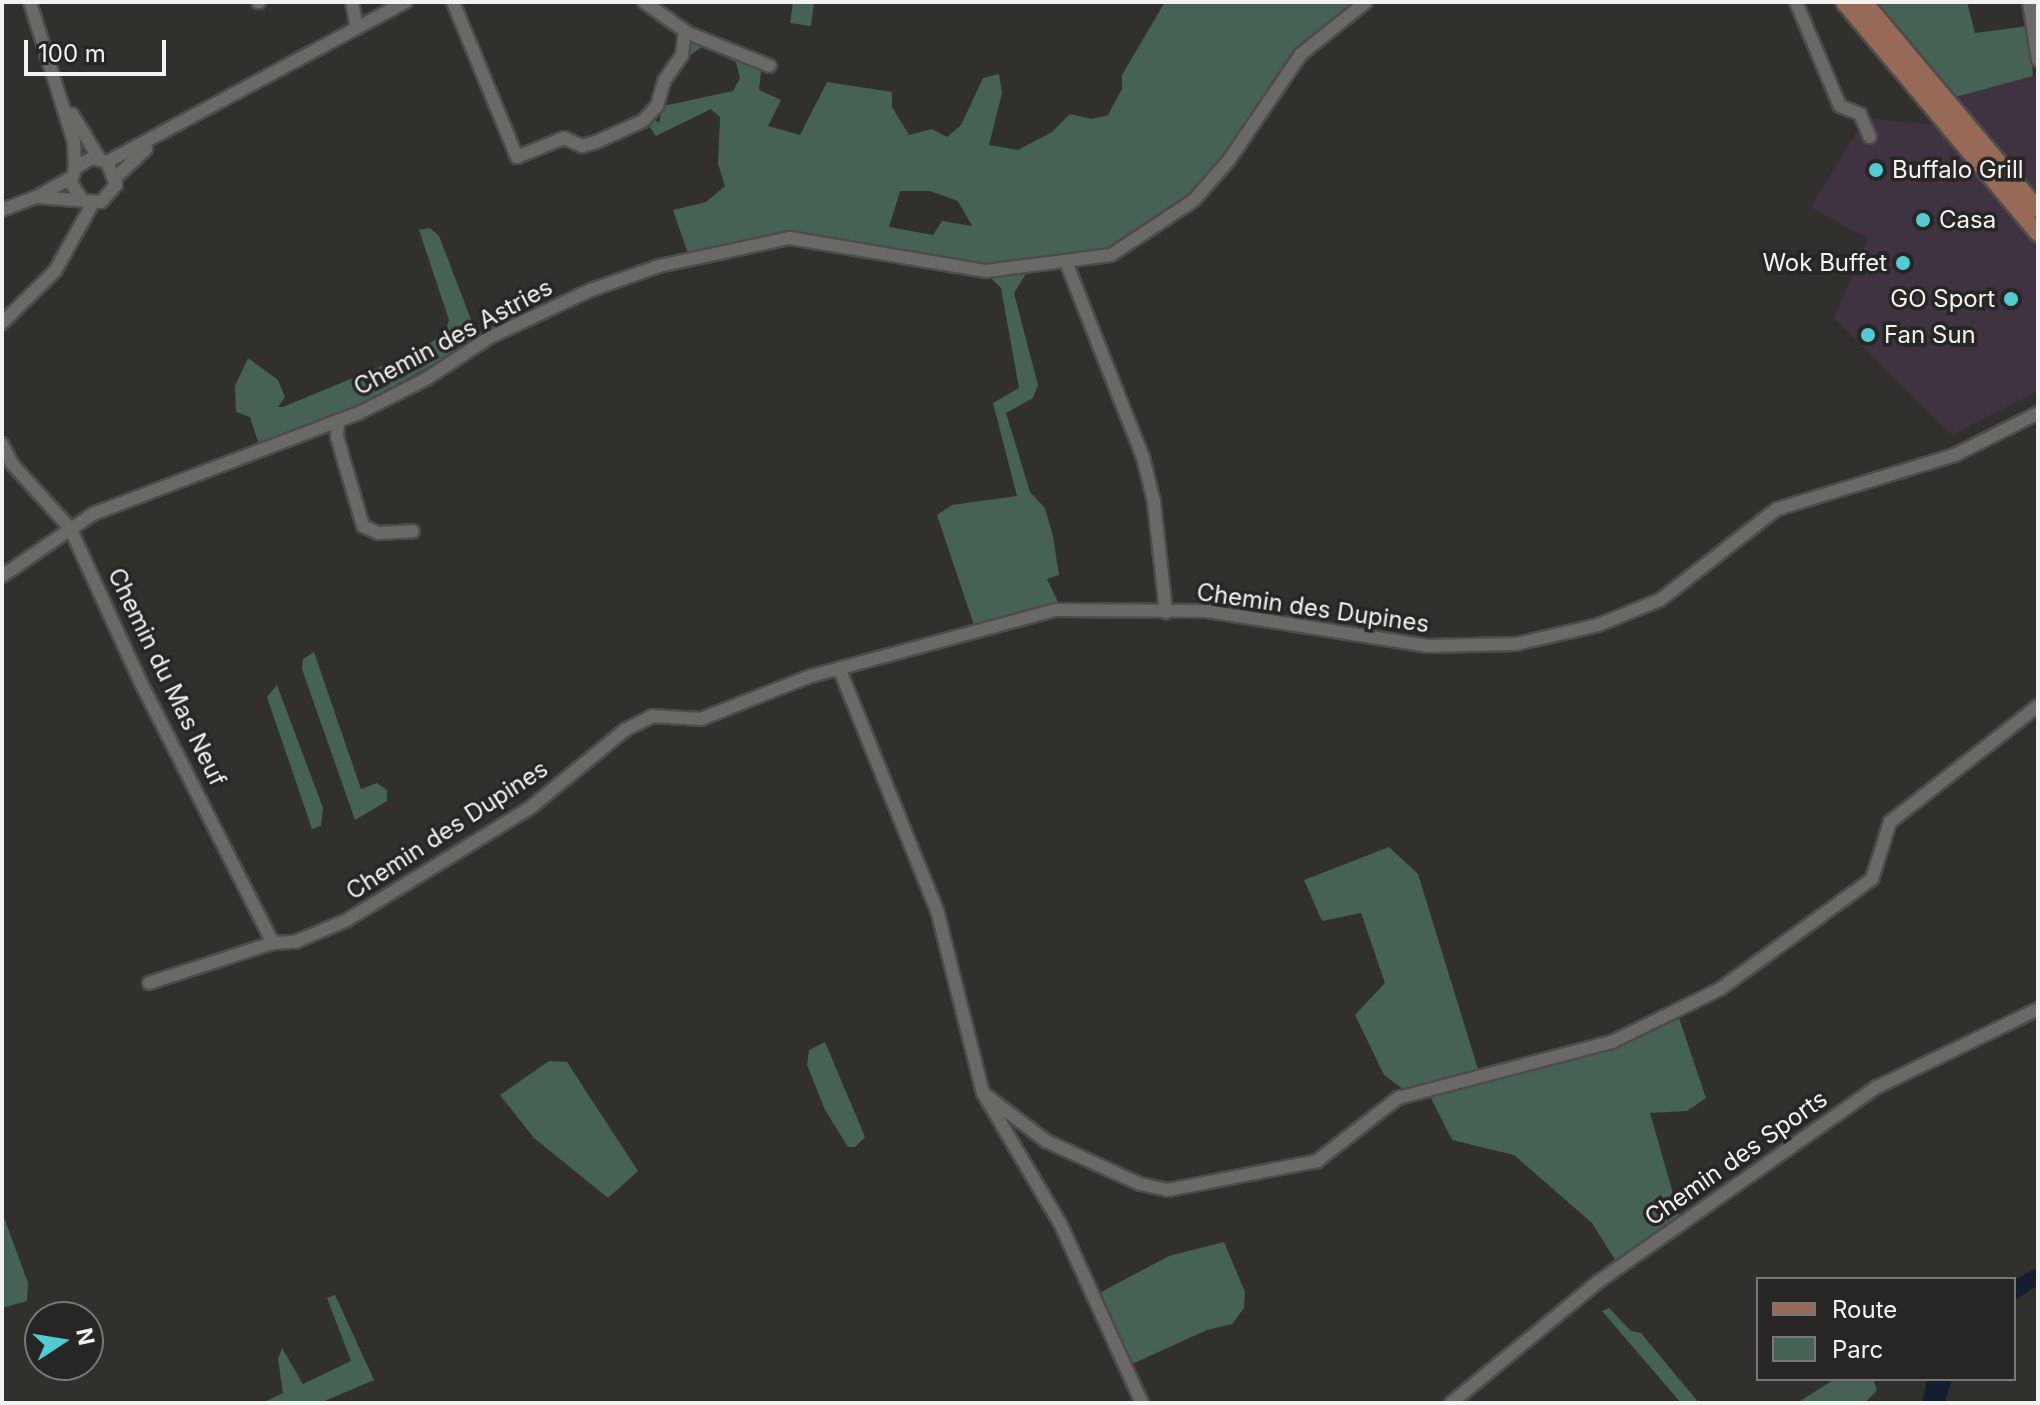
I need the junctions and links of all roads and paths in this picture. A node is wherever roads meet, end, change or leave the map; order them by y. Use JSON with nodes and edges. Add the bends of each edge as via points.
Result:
{"nodes":[{"id":1,"x":30,"y":2,"type":"edge"},
{"id":2,"x":38,"y":2,"type":"edge"},
{"id":3,"x":352,"y":2,"type":"edge"},
{"id":4,"x":406,"y":2,"type":"edge"},
{"id":5,"x":453,"y":2,"type":"edge"},
{"id":6,"x":644,"y":2,"type":"edge"},
{"id":7,"x":1366,"y":2,"type":"edge"},
{"id":8,"x":1796,"y":2,"type":"edge"},
{"id":9,"x":1844,"y":2,"type":"edge"},
{"id":10,"x":1864,"y":2,"type":"edge"},
{"id":11,"x":2029,"y":2,"type":"edge"},
{"id":12,"x":357,"y":27,"type":"junction"},
{"id":13,"x":685,"y":31,"type":"junction"},
{"id":14,"x":2038,"y":60,"type":"edge"},
{"id":15,"x":770,"y":66,"type":"dead end"},
{"id":16,"x":1870,"y":137,"type":"dead end"},
{"id":17,"x":154,"y":141,"type":"junction"},
{"id":18,"x":103,"y":160,"type":"junction"},
{"id":19,"x":73,"y":172,"type":"junction"},
{"id":20,"x":116,"y":177,"type":"junction"},
{"id":21,"x":36,"y":197,"type":"junction"},
{"id":22,"x":86,"y":203,"type":"junction"},
{"id":23,"x":2038,"y":209,"type":"edge"},
{"id":24,"x":2,"y":210,"type":"edge"},
{"id":25,"x":2038,"y":233,"type":"edge"},
{"id":26,"x":1066,"y":262,"type":"junction"},
{"id":27,"x":2,"y":323,"type":"edge"},
{"id":28,"x":2038,"y":413,"type":"edge"},
{"id":29,"x":338,"y":421,"type":"junction"},
{"id":30,"x":2,"y":444,"type":"edge"},
{"id":31,"x":70,"y":528,"type":"junction"},
{"id":32,"x":413,"y":531,"type":"dead end"},
{"id":33,"x":2,"y":576,"type":"edge"},
{"id":34,"x":1166,"y":612,"type":"junction"},
{"id":35,"x":839,"y":668,"type":"junction"},
{"id":36,"x":2038,"y":706,"type":"edge"},
{"id":37,"x":273,"y":943,"type":"junction"},
{"id":38,"x":149,"y":983,"type":"dead end"},
{"id":39,"x":2038,"y":1009,"type":"edge"},
{"id":40,"x":983,"y":1093,"type":"junction"},
{"id":41,"x":1142,"y":1403,"type":"edge"},
{"id":42,"x":1451,"y":1403,"type":"edge"}],
"edges":[{"from":1,"to":19,"type":"street","via":[[74,142]]},
{"from":2,"to":18,"type":"street","via":[[69,108]]},
{"from":3,"to":12,"type":"street"},
{"from":4,"to":12,"type":"street"},
{"from":5,"to":13,"type":"street","via":[[517,157],[564,138],[582,146],[643,121],[657,106],[664,81],[682,55]]},
{"from":6,"to":13,"type":"street"},
{"from":7,"to":26,"type":"street","name":"Chemin des Astries","via":[[1301,54],[1229,160],[1186,209],[1111,255]]},
{"from":8,"to":16,"type":"street","via":[[1840,106],[1860,114]]},
{"from":9,"to":25,"type":"main road"},
{"from":10,"to":23,"type":"main road"},
{"from":11,"to":14,"type":"street"},
{"from":12,"to":17,"type":"street"},
{"from":13,"to":15,"type":"street"},
{"from":17,"to":18,"type":"street"},
{"from":17,"to":20,"type":"street"},
{"from":18,"to":19,"type":"street","via":[[85,159]]},
{"from":18,"to":20,"type":"street"},
{"from":19,"to":21,"type":"street"},
{"from":19,"to":22,"type":"street"},
{"from":20,"to":22,"type":"street","via":[[108,198]]},
{"from":21,"to":22,"type":"street"},
{"from":21,"to":24,"type":"street"},
{"from":22,"to":27,"type":"street","via":[[72,247]]},
{"from":26,"to":29,"type":"street","name":"Chemin des Astries","via":[[986,271],[790,238],[659,266],[591,290],[490,337],[426,379]]},
{"from":26,"to":34,"type":"street","via":[[1143,457],[1154,502]]},
{"from":28,"to":34,"type":"street","name":"Chemin des Dupines","via":[[1955,455],[1777,509],[1660,600],[1598,625],[1516,644],[1460,649],[1207,611]]},
{"from":29,"to":31,"type":"street","name":"Chemin des Astries"},
{"from":29,"to":32,"type":"street","via":[[337,437],[363,526],[378,533]]},
{"from":30,"to":31,"type":"street","name":"Chemin du Mas Neuf","via":[[12,464]]},
{"from":31,"to":33,"type":"street","name":"Chemin des Astries"},
{"from":31,"to":37,"type":"street","name":"Chemin du Mas Neuf","via":[[141,683]]},
{"from":34,"to":35,"type":"street","name":"Chemin des Dupines","via":[[1056,610]]},
{"from":35,"to":37,"type":"street","name":"Chemin des Dupines","via":[[701,719],[661,715],[635,723],[530,808],[416,882],[321,931],[295,942]]},
{"from":35,"to":40,"type":"street","via":[[937,910]]},
{"from":36,"to":40,"type":"street","via":[[1890,822],[1872,879],[1720,989],[1612,1042],[1398,1098],[1317,1161],[1168,1190],[1140,1184],[1046,1141]]},
{"from":37,"to":38,"type":"street","name":"Chemin des Dupines"},
{"from":39,"to":42,"type":"street","name":"Chemin des Sports","via":[[1877,1087],[1598,1282]]},
{"from":40,"to":41,"type":"street","via":[[1060,1223]]}]}
